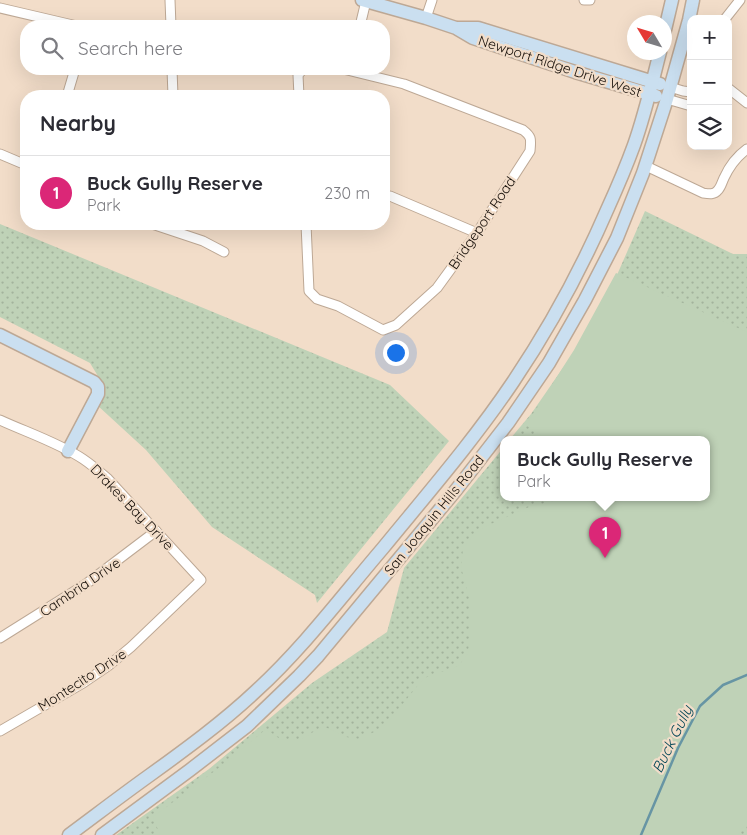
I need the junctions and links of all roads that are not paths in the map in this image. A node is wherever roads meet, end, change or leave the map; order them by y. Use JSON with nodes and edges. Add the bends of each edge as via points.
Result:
{"nodes":[{"id":1,"x":170,"y":0,"type":"edge"},
{"id":2,"x":364,"y":0,"type":"edge"},
{"id":3,"x":432,"y":0,"type":"edge"},
{"id":4,"x":584,"y":0,"type":"edge"},
{"id":5,"x":590,"y":0,"type":"edge"},
{"id":6,"x":672,"y":0,"type":"edge"},
{"id":7,"x":693,"y":0,"type":"edge"},
{"id":8,"x":740,"y":0,"type":"edge"},
{"id":9,"x":0,"y":8,"type":"edge"},
{"id":10,"x":668,"y":15,"type":"edge"},
{"id":11,"x":728,"y":15,"type":"edge"},
{"id":12,"x":426,"y":18,"type":"junction"},
{"id":13,"x":51,"y":20,"type":"edge"},
{"id":14,"x":171,"y":20,"type":"edge"},
{"id":15,"x":361,"y":20,"type":"edge"},
{"id":16,"x":658,"y":60,"type":"edge"},
{"id":17,"x":73,"y":75,"type":"edge"},
{"id":18,"x":172,"y":75,"type":"edge"},
{"id":19,"x":298,"y":75,"type":"edge"},
{"id":20,"x":369,"y":75,"type":"edge"},
{"id":21,"x":651,"y":88,"type":"junction"},
{"id":22,"x":69,"y":90,"type":"edge"},
{"id":23,"x":173,"y":90,"type":"edge"},
{"id":24,"x":299,"y":90,"type":"edge"},
{"id":25,"x":732,"y":91,"type":"edge"},
{"id":26,"x":687,"y":92,"type":"edge"},
{"id":27,"x":668,"y":93,"type":"junction"},
{"id":28,"x":747,"y":103,"type":"edge"},
{"id":29,"x":689,"y":105,"type":"edge"},
{"id":30,"x":747,"y":149,"type":"edge"},
{"id":31,"x":0,"y":154,"type":"edge"},
{"id":32,"x":20,"y":162,"type":"edge"},
{"id":33,"x":646,"y":166,"type":"junction"},
{"id":34,"x":390,"y":196,"type":"dead end"},
{"id":35,"x":170,"y":230,"type":"edge"},
{"id":36,"x":306,"y":230,"type":"edge"},
{"id":37,"x":477,"y":233,"type":"junction"},
{"id":38,"x":224,"y":252,"type":"dead end"},
{"id":39,"x":0,"y":335,"type":"edge"},
{"id":40,"x":0,"y":420,"type":"edge"},
{"id":41,"x":68,"y":451,"type":"junction"},
{"id":42,"x":156,"y":531,"type":"junction"},
{"id":43,"x":201,"y":580,"type":"joint"},
{"id":44,"x":0,"y":638,"type":"edge"},
{"id":45,"x":0,"y":731,"type":"edge"},
{"id":46,"x":69,"y":835,"type":"edge"},
{"id":47,"x":102,"y":835,"type":"edge"}],
"edges":[{"from":1,"to":14,"type":"street"},
{"from":2,"to":12,"type":"main road","name":"Newport Ridge Drive West"},
{"from":2,"to":15,"type":"street"},
{"from":3,"to":12,"type":"street"},
{"from":4,"to":5,"type":"street"},
{"from":6,"to":10,"type":"main road"},
{"from":7,"to":27,"type":"main road","name":"San Joaquin Hills Road"},
{"from":8,"to":11,"type":"street"},
{"from":9,"to":13,"type":"street"},
{"from":12,"to":21,"type":"main road","name":"Newport Ridge Drive West","via":[[456,28],[473,38]]},
{"from":16,"to":21,"type":"main road","name":"San Joaquin Hills Road"},
{"from":17,"to":22,"type":"street"},
{"from":18,"to":23,"type":"street"},
{"from":19,"to":24,"type":"street"},
{"from":20,"to":37,"type":"street","name":"Bridgeport Road","via":[[404,84],[528,134],[530,150]]},
{"from":21,"to":27,"type":"main road","name":"Newport Ridge Drive West"},
{"from":21,"to":46,"type":"main road","name":"San Joaquin Hills Road","via":[[620,182],[567,294],[483,424],[298,648],[256,691],[204,736]]},
{"from":25,"to":28,"type":"street"},
{"from":26,"to":27,"type":"street"},
{"from":27,"to":29,"type":"street"},
{"from":27,"to":33,"type":"main road","name":"San Joaquin Hills Road"},
{"from":30,"to":33,"type":"street","via":[[735,159],[718,190],[709,194]]},
{"from":31,"to":32,"type":"street"},
{"from":33,"to":47,"type":"main road","name":"San Joaquin Hills Road","via":[[617,238],[549,362],[508,423],[456,490],[299,676],[247,726]]},
{"from":34,"to":37,"type":"street"},
{"from":35,"to":38,"type":"street"},
{"from":36,"to":37,"type":"street","name":"Bridgeport Road","via":[[309,291],[316,299],[338,306],[383,330],[396,325],[437,288]]},
{"from":39,"to":41,"type":"main road","via":[[94,382],[98,387],[98,394]]},
{"from":40,"to":41,"type":"street","name":"Drakes Bay Drive"},
{"from":41,"to":42,"type":"street","name":"Drakes Bay Drive","via":[[108,479]]},
{"from":42,"to":43,"type":"street","name":"Drakes Bay Drive"},
{"from":42,"to":44,"type":"street","name":"Cambria Drive","via":[[86,584]]},
{"from":43,"to":45,"type":"street","name":"Montecito Drive","via":[[108,666]]}]}
